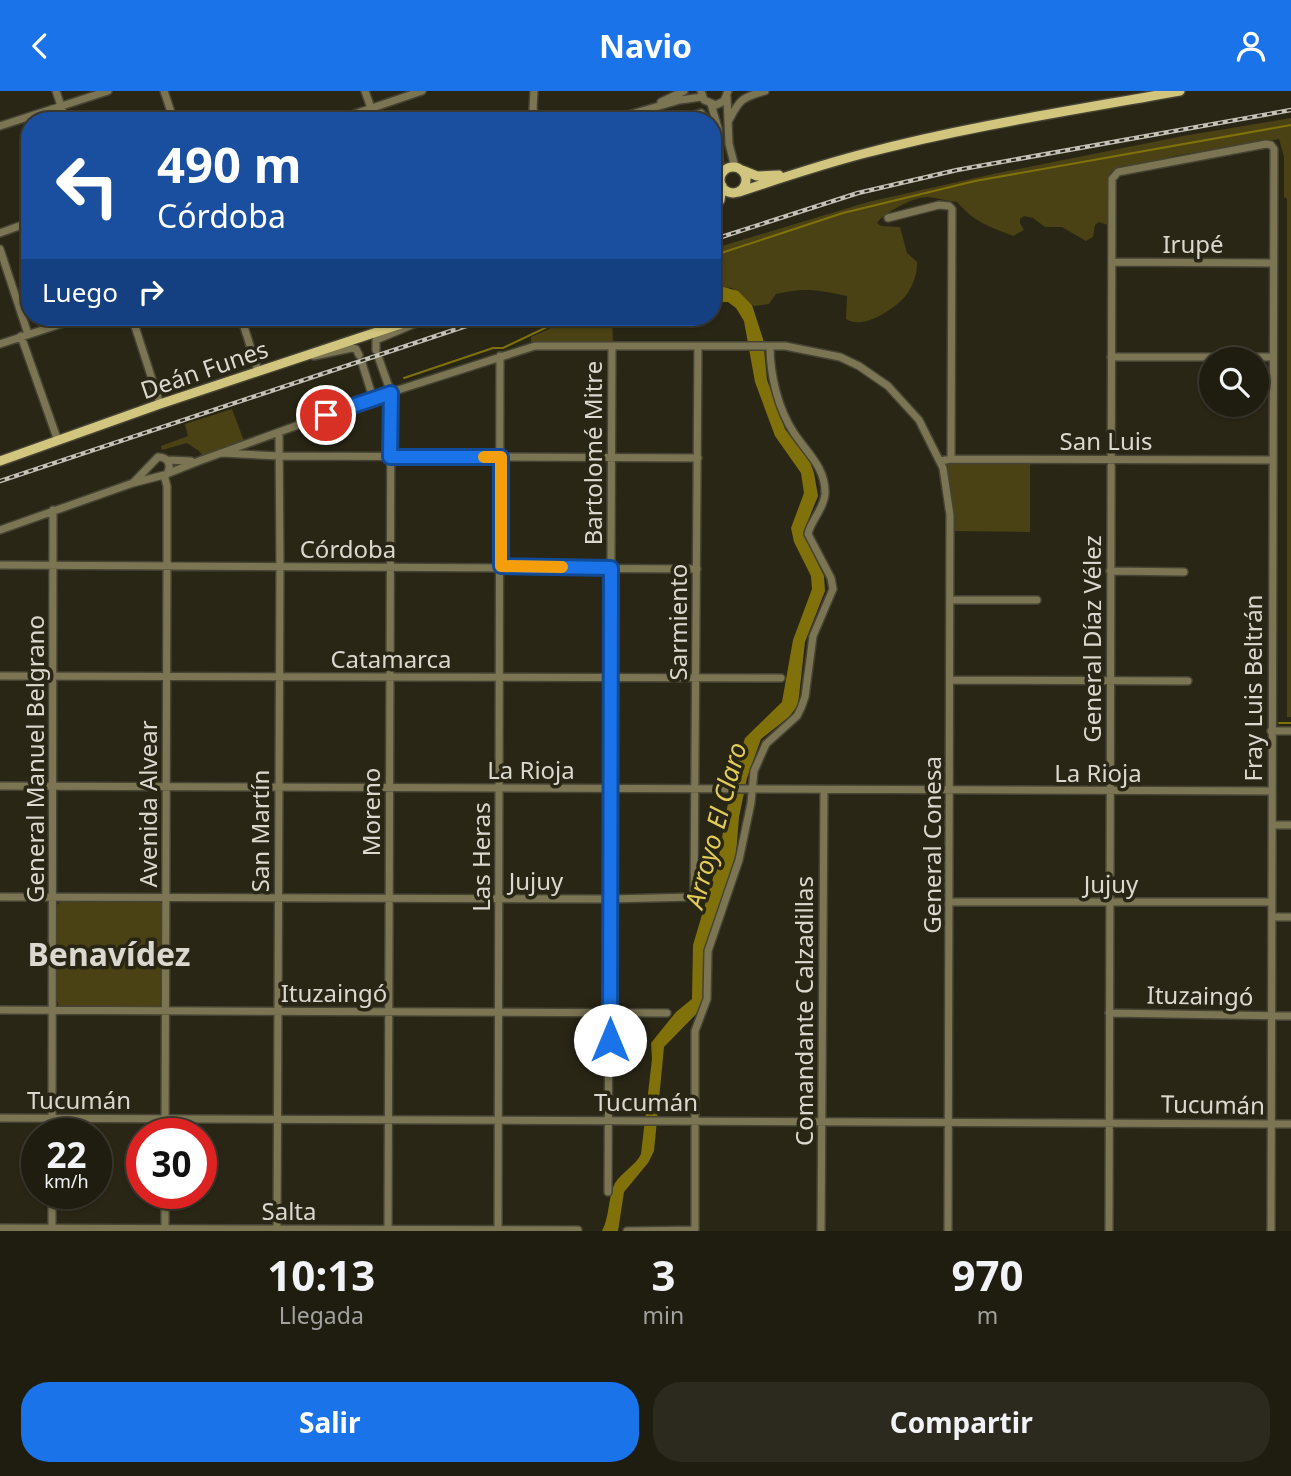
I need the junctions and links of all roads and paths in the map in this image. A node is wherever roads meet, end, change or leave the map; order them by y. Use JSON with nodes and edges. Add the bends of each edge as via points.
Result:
{"nodes":[{"id":1,"x":56,"y":91,"type":"edge"},
{"id":2,"x":108,"y":91,"type":"edge"},
{"id":3,"x":164,"y":91,"type":"edge"},
{"id":4,"x":365,"y":91,"type":"edge"},
{"id":5,"x":422,"y":91,"type":"edge"},
{"id":6,"x":534,"y":91,"type":"edge"},
{"id":7,"x":684,"y":91,"type":"edge"},
{"id":8,"x":765,"y":91,"type":"edge"},
{"id":9,"x":1180,"y":91,"type":"edge"},
{"id":10,"x":702,"y":94,"type":"edge"},
{"id":11,"x":728,"y":94,"type":"edge"},
{"id":12,"x":711,"y":104,"type":"junction"},
{"id":13,"x":61,"y":105,"type":"junction"},
{"id":14,"x":371,"y":108,"type":"junction"},
{"id":15,"x":644,"y":110,"type":"junction"},
{"id":16,"x":41,"y":112,"type":"edge"},
{"id":17,"x":63,"y":112,"type":"edge"},
{"id":18,"x":171,"y":112,"type":"edge"},
{"id":19,"x":360,"y":112,"type":"edge"},
{"id":20,"x":534,"y":112,"type":"edge"},
{"id":21,"x":637,"y":112,"type":"edge"},
{"id":22,"x":713,"y":112,"type":"edge"},
{"id":23,"x":21,"y":119,"type":"edge"},
{"id":24,"x":727,"y":124,"type":"junction"},
{"id":25,"x":0,"y":126,"type":"edge"},
{"id":26,"x":1271,"y":145,"type":"joint"},
{"id":27,"x":738,"y":168,"type":"junction"},
{"id":28,"x":801,"y":171,"type":"junction"},
{"id":29,"x":721,"y":183,"type":"junction"},
{"id":30,"x":736,"y":193,"type":"junction"},
{"id":31,"x":721,"y":198,"type":"edge"},
{"id":32,"x":721,"y":204,"type":"edge"},
{"id":33,"x":888,"y":218,"type":"dead end"},
{"id":34,"x":21,"y":225,"type":"edge"},
{"id":35,"x":0,"y":233,"type":"edge"},
{"id":36,"x":0,"y":249,"type":"edge"},
{"id":37,"x":1112,"y":262,"type":"junction"},
{"id":38,"x":1273,"y":263,"type":"junction"},
{"id":39,"x":21,"y":324,"type":"edge"},
{"id":40,"x":21,"y":326,"type":"edge"},
{"id":41,"x":53,"y":326,"type":"edge"},
{"id":42,"x":135,"y":326,"type":"edge"},
{"id":43,"x":244,"y":326,"type":"edge"},
{"id":44,"x":394,"y":326,"type":"edge"},
{"id":45,"x":408,"y":326,"type":"edge"},
{"id":46,"x":24,"y":335,"type":"junction"},
{"id":47,"x":0,"y":344,"type":"edge"},
{"id":48,"x":612,"y":345,"type":"junction"},
{"id":49,"x":698,"y":346,"type":"junction"},
{"id":50,"x":768,"y":346,"type":"junction"},
{"id":51,"x":376,"y":350,"type":"dead end"},
{"id":52,"x":308,"y":354,"type":"junction"},
{"id":53,"x":500,"y":356,"type":"junction"},
{"id":54,"x":1111,"y":357,"type":"junction"},
{"id":55,"x":1273,"y":357,"type":"junction"},
{"id":56,"x":379,"y":359,"type":"dead end"},
{"id":57,"x":258,"y":371,"type":"junction"},
{"id":58,"x":391,"y":393,"type":"junction"},
{"id":59,"x":373,"y":398,"type":"junction"},
{"id":60,"x":160,"y":404,"type":"junction"},
{"id":61,"x":279,"y":432,"type":"junction"},
{"id":62,"x":58,"y":441,"type":"junction"},
{"id":63,"x":220,"y":453,"type":"junction"},
{"id":64,"x":279,"y":456,"type":"junction"},
{"id":65,"x":390,"y":457,"type":"junction"},
{"id":66,"x":501,"y":457,"type":"junction"},
{"id":67,"x":611,"y":458,"type":"junction"},
{"id":68,"x":698,"y":458,"type":"junction"},
{"id":69,"x":951,"y":459,"type":"junction"},
{"id":70,"x":167,"y":460,"type":"junction"},
{"id":71,"x":199,"y":460,"type":"junction"},
{"id":72,"x":1111,"y":460,"type":"junction"},
{"id":73,"x":1272,"y":460,"type":"junction"},
{"id":74,"x":0,"y":461,"type":"edge"},
{"id":75,"x":940,"y":461,"type":"junction"},
{"id":76,"x":150,"y":466,"type":"junction"},
{"id":77,"x":164,"y":475,"type":"junction"},
{"id":78,"x":132,"y":484,"type":"junction"},
{"id":79,"x":53,"y":510,"type":"junction"},
{"id":80,"x":0,"y":530,"type":"edge"},
{"id":81,"x":0,"y":565,"type":"edge"},
{"id":82,"x":54,"y":566,"type":"junction"},
{"id":83,"x":167,"y":566,"type":"junction"},
{"id":84,"x":281,"y":566,"type":"junction"},
{"id":85,"x":501,"y":566,"type":"junction"},
{"id":86,"x":391,"y":567,"type":"junction"},
{"id":87,"x":611,"y":568,"type":"junction"},
{"id":88,"x":697,"y":569,"type":"junction"},
{"id":89,"x":1110,"y":571,"type":"junction"},
{"id":90,"x":1184,"y":572,"type":"dead end"},
{"id":91,"x":950,"y":600,"type":"junction"},
{"id":92,"x":1037,"y":600,"type":"dead end"},
{"id":93,"x":0,"y":676,"type":"edge"},
{"id":94,"x":53,"y":676,"type":"junction"},
{"id":95,"x":279,"y":676,"type":"junction"},
{"id":96,"x":167,"y":677,"type":"junction"},
{"id":97,"x":389,"y":677,"type":"junction"},
{"id":98,"x":500,"y":677,"type":"junction"},
{"id":99,"x":611,"y":678,"type":"junction"},
{"id":100,"x":782,"y":678,"type":"dead end"},
{"id":101,"x":696,"y":679,"type":"junction"},
{"id":102,"x":950,"y":680,"type":"junction"},
{"id":103,"x":1111,"y":681,"type":"junction"},
{"id":104,"x":1188,"y":681,"type":"dead end"},
{"id":105,"x":1271,"y":731,"type":"junction"},
{"id":106,"x":1291,"y":731,"type":"edge"},
{"id":107,"x":0,"y":786,"type":"edge"},
{"id":108,"x":54,"y":786,"type":"junction"},
{"id":109,"x":278,"y":787,"type":"junction"},
{"id":110,"x":166,"y":788,"type":"junction"},
{"id":111,"x":389,"y":788,"type":"junction"},
{"id":112,"x":500,"y":788,"type":"junction"},
{"id":113,"x":610,"y":788,"type":"junction"},
{"id":114,"x":696,"y":789,"type":"junction"},
{"id":115,"x":749,"y":790,"type":"junction"},
{"id":116,"x":950,"y":790,"type":"junction"},
{"id":117,"x":824,"y":791,"type":"junction"},
{"id":118,"x":1109,"y":791,"type":"junction"},
{"id":119,"x":1272,"y":791,"type":"junction"},
{"id":120,"x":1272,"y":825,"type":"junction"},
{"id":121,"x":1291,"y":825,"type":"edge"},
{"id":122,"x":0,"y":897,"type":"edge"},
{"id":123,"x":694,"y":897,"type":"joint"},
{"id":124,"x":53,"y":898,"type":"junction"},
{"id":125,"x":166,"y":898,"type":"junction"},
{"id":126,"x":279,"y":898,"type":"junction"},
{"id":127,"x":389,"y":898,"type":"junction"},
{"id":128,"x":500,"y":899,"type":"junction"},
{"id":129,"x":610,"y":899,"type":"junction"},
{"id":130,"x":950,"y":902,"type":"junction"},
{"id":131,"x":1110,"y":902,"type":"junction"},
{"id":132,"x":1272,"y":902,"type":"junction"},
{"id":133,"x":1272,"y":917,"type":"junction"},
{"id":134,"x":1291,"y":917,"type":"edge"},
{"id":135,"x":0,"y":1010,"type":"edge"},
{"id":136,"x":52,"y":1010,"type":"junction"},
{"id":137,"x":165,"y":1010,"type":"junction"},
{"id":138,"x":279,"y":1010,"type":"junction"},
{"id":139,"x":388,"y":1011,"type":"junction"},
{"id":140,"x":498,"y":1012,"type":"junction"},
{"id":141,"x":667,"y":1013,"type":"dead end"},
{"id":142,"x":1109,"y":1013,"type":"junction"},
{"id":143,"x":610,"y":1014,"type":"junction"},
{"id":144,"x":1272,"y":1016,"type":"junction"},
{"id":145,"x":1291,"y":1016,"type":"edge"},
{"id":146,"x":0,"y":1118,"type":"edge"},
{"id":147,"x":21,"y":1118,"type":"edge"},
{"id":148,"x":51,"y":1118,"type":"edge"},
{"id":149,"x":165,"y":1118,"type":"edge"},
{"id":150,"x":217,"y":1119,"type":"edge"},
{"id":151,"x":278,"y":1120,"type":"junction"},
{"id":152,"x":388,"y":1120,"type":"junction"},
{"id":153,"x":498,"y":1120,"type":"junction"},
{"id":154,"x":609,"y":1120,"type":"junction"},
{"id":155,"x":695,"y":1120,"type":"junction"},
{"id":156,"x":821,"y":1122,"type":"junction"},
{"id":157,"x":1109,"y":1122,"type":"junction"},
{"id":158,"x":949,"y":1123,"type":"junction"},
{"id":159,"x":1270,"y":1124,"type":"junction"},
{"id":160,"x":1291,"y":1124,"type":"edge"},
{"id":161,"x":608,"y":1192,"type":"dead end"},
{"id":162,"x":52,"y":1209,"type":"edge"},
{"id":163,"x":165,"y":1209,"type":"edge"},
{"id":164,"x":0,"y":1228,"type":"edge"},
{"id":165,"x":52,"y":1229,"type":"edge"},
{"id":166,"x":165,"y":1230,"type":"edge"},
{"id":167,"x":278,"y":1230,"type":"edge"},
{"id":168,"x":388,"y":1230,"type":"edge"},
{"id":169,"x":578,"y":1230,"type":"edge"},
{"id":170,"x":695,"y":1230,"type":"edge"},
{"id":171,"x":498,"y":1231,"type":"edge"},
{"id":172,"x":627,"y":1231,"type":"edge"},
{"id":173,"x":821,"y":1231,"type":"edge"},
{"id":174,"x":948,"y":1231,"type":"edge"},
{"id":175,"x":1109,"y":1231,"type":"edge"},
{"id":176,"x":1271,"y":1231,"type":"edge"}],
"edges":[{"from":1,"to":13,"type":"street"},
{"from":2,"to":13,"type":"street"},
{"from":3,"to":18,"type":"street"},
{"from":4,"to":14,"type":"street"},
{"from":5,"to":14,"type":"street"},
{"from":6,"to":20,"type":"street"},
{"from":7,"to":15,"type":"street"},
{"from":8,"to":24,"type":"street","via":[[743,98]]},
{"from":9,"to":28,"type":"main road","via":[[937,136]]},
{"from":10,"to":12,"type":"street"},
{"from":10,"to":15,"type":"street"},
{"from":11,"to":12,"type":"street","via":[[720,103]]},
{"from":11,"to":24,"type":"street"},
{"from":12,"to":22,"type":"street"},
{"from":13,"to":16,"type":"street"},
{"from":13,"to":17,"type":"street"},
{"from":14,"to":19,"type":"street"},
{"from":15,"to":21,"type":"street"},
{"from":23,"to":25,"type":"street"},
{"from":24,"to":27,"type":"street"},
{"from":26,"to":37,"type":"street","name":"General Díaz Vélez","via":[[1114,174]]},
{"from":26,"to":38,"type":"street","name":"Fray Luis Beltrán"},
{"from":27,"to":28,"type":"main road","via":[[763,177]]},
{"from":27,"to":29,"type":"main road","via":[[723,172]]},
{"from":27,"to":30,"type":"main road","via":[[746,175],[746,183]]},
{"from":28,"to":30,"type":"main road"},
{"from":29,"to":30,"type":"main road"},
{"from":29,"to":31,"type":"main road"},
{"from":30,"to":32,"type":"main road"},
{"from":33,"to":69,"type":"street","via":[[939,205],[952,209]]},
{"from":34,"to":35,"type":"street"},
{"from":36,"to":39,"type":"street"},
{"from":37,"to":38,"type":"street","name":"Irupé"},
{"from":37,"to":54,"type":"street","name":"General Díaz Vélez"},
{"from":38,"to":55,"type":"street","name":"Fray Luis Beltrán"},
{"from":40,"to":46,"type":"street"},
{"from":41,"to":46,"type":"street"},
{"from":42,"to":60,"type":"street"},
{"from":43,"to":57,"type":"street"},
{"from":44,"to":52,"type":"main road","name":"Deán Funes"},
{"from":45,"to":51,"type":"street","via":[[376,339]]},
{"from":46,"to":47,"type":"street"},
{"from":46,"to":62,"type":"street"},
{"from":48,"to":49,"type":"street","name":"General Conesa"},
{"from":48,"to":53,"type":"street","name":"General Conesa","via":[[535,346]]},
{"from":48,"to":67,"type":"street","name":"Bartolomé Mitre"},
{"from":49,"to":50,"type":"street","name":"General Conesa"},
{"from":49,"to":68,"type":"street","name":"Sarmiento"},
{"from":50,"to":75,"type":"street","name":"General Conesa","via":[[840,357],[871,373],[912,411]]},
{"from":50,"to":115,"type":"street","via":[[786,416],[824,479],[824,501],[808,534],[833,583],[813,636],[802,708],[766,744]]},
{"from":52,"to":57,"type":"main road","name":"Deán Funes"},
{"from":52,"to":59,"type":"street","via":[[356,349]]},
{"from":53,"to":58,"type":"street","name":"General Conesa"},
{"from":53,"to":66,"type":"street","name":"Las Heras"},
{"from":54,"to":55,"type":"street"},
{"from":54,"to":72,"type":"street","name":"General Díaz Vélez"},
{"from":55,"to":73,"type":"street","name":"Fray Luis Beltrán"},
{"from":56,"to":58,"type":"street"},
{"from":57,"to":60,"type":"main road","name":"Deán Funes"},
{"from":58,"to":59,"type":"street","name":"General Conesa"},
{"from":58,"to":65,"type":"street","name":"Moreno"},
{"from":59,"to":61,"type":"street","name":"General Conesa"},
{"from":60,"to":62,"type":"main road","name":"Deán Funes"},
{"from":61,"to":63,"type":"street","name":"General Conesa"},
{"from":61,"to":64,"type":"street","name":"San Martín"},
{"from":62,"to":74,"type":"main road","name":"Deán Funes"},
{"from":63,"to":64,"type":"street"},
{"from":63,"to":71,"type":"street","name":"General Conesa"},
{"from":64,"to":65,"type":"street"},
{"from":64,"to":84,"type":"street","name":"San Martín"},
{"from":65,"to":66,"type":"street"},
{"from":65,"to":86,"type":"street","name":"Moreno"},
{"from":66,"to":67,"type":"street"},
{"from":66,"to":85,"type":"street","name":"Las Heras"},
{"from":67,"to":68,"type":"street"},
{"from":67,"to":87,"type":"street","name":"Bartolomé Mitre"},
{"from":68,"to":88,"type":"street","name":"Sarmiento"},
{"from":69,"to":72,"type":"street","name":"San Luis"},
{"from":69,"to":75,"type":"street","name":"San Luis"},
{"from":70,"to":71,"type":"street"},
{"from":70,"to":76,"type":"street","via":[[158,457]]},
{"from":70,"to":77,"type":"street","via":[[170,466]]},
{"from":71,"to":77,"type":"street"},
{"from":72,"to":73,"type":"street","name":"San Luis"},
{"from":72,"to":89,"type":"street","name":"General Díaz Vélez"},
{"from":73,"to":105,"type":"street","name":"Fray Luis Beltrán"},
{"from":75,"to":91,"type":"street","name":"General Conesa","via":[[950,515]]},
{"from":76,"to":77,"type":"street","via":[[152,472]]},
{"from":76,"to":78,"type":"street"},
{"from":77,"to":78,"type":"street"},
{"from":77,"to":83,"type":"street","name":"Avenida Alvear"},
{"from":78,"to":79,"type":"street"},
{"from":79,"to":80,"type":"street"},
{"from":79,"to":82,"type":"street","name":"General Manuel Belgrano"},
{"from":81,"to":82,"type":"street","name":"Córdoba"},
{"from":82,"to":83,"type":"street","name":"Córdoba"},
{"from":82,"to":94,"type":"street","name":"General Manuel Belgrano"},
{"from":83,"to":84,"type":"street","name":"Córdoba"},
{"from":83,"to":96,"type":"street","name":"Avenida Alvear"},
{"from":84,"to":86,"type":"street","name":"Córdoba"},
{"from":84,"to":95,"type":"street","name":"San Martín"},
{"from":85,"to":86,"type":"street","name":"Córdoba"},
{"from":85,"to":87,"type":"street","name":"Córdoba"},
{"from":85,"to":98,"type":"street","name":"Las Heras"},
{"from":86,"to":97,"type":"street","name":"Moreno"},
{"from":87,"to":88,"type":"street","name":"Córdoba"},
{"from":87,"to":99,"type":"street","name":"Bartolomé Mitre"},
{"from":88,"to":101,"type":"street","name":"Sarmiento"},
{"from":89,"to":90,"type":"street"},
{"from":89,"to":103,"type":"street","name":"General Díaz Vélez"},
{"from":91,"to":92,"type":"street"},
{"from":91,"to":102,"type":"street","name":"General Conesa"},
{"from":93,"to":94,"type":"street","name":"Catamarca"},
{"from":94,"to":96,"type":"street","name":"Catamarca"},
{"from":94,"to":108,"type":"street","name":"General Manuel Belgrano"},
{"from":95,"to":96,"type":"street","name":"Catamarca"},
{"from":95,"to":97,"type":"street","name":"Catamarca"},
{"from":95,"to":109,"type":"street","name":"San Martín"},
{"from":96,"to":110,"type":"street","name":"Avenida Alvear"},
{"from":97,"to":98,"type":"street","name":"Catamarca"},
{"from":97,"to":111,"type":"street","name":"Moreno"},
{"from":98,"to":99,"type":"street","name":"Catamarca"},
{"from":98,"to":112,"type":"street","name":"Las Heras"},
{"from":99,"to":101,"type":"street","name":"Catamarca"},
{"from":99,"to":113,"type":"street","name":"Bartolomé Mitre"},
{"from":100,"to":101,"type":"street","name":"Catamarca"},
{"from":101,"to":114,"type":"street","name":"Sarmiento"},
{"from":102,"to":103,"type":"street"},
{"from":102,"to":116,"type":"street","name":"General Conesa"},
{"from":103,"to":104,"type":"street"},
{"from":103,"to":118,"type":"street","name":"General Díaz Vélez"},
{"from":105,"to":106,"type":"street"},
{"from":105,"to":119,"type":"street","name":"Fray Luis Beltrán"},
{"from":107,"to":108,"type":"street","name":"La Rioja"},
{"from":108,"to":110,"type":"street","name":"La Rioja"},
{"from":108,"to":124,"type":"street","name":"General Manuel Belgrano"},
{"from":109,"to":110,"type":"street","name":"La Rioja"},
{"from":109,"to":111,"type":"street","name":"La Rioja"},
{"from":109,"to":126,"type":"street","name":"San Martín"},
{"from":110,"to":125,"type":"street","name":"Avenida Alvear"},
{"from":111,"to":112,"type":"street","name":"La Rioja"},
{"from":111,"to":127,"type":"street","name":"Moreno"},
{"from":112,"to":113,"type":"street","name":"La Rioja"},
{"from":112,"to":128,"type":"street","name":"Las Heras"},
{"from":113,"to":114,"type":"street","name":"La Rioja"},
{"from":113,"to":129,"type":"street","name":"Bartolomé Mitre"},
{"from":114,"to":115,"type":"street","name":"La Rioja"},
{"from":114,"to":123,"type":"street","name":"Sarmiento"},
{"from":115,"to":117,"type":"street","name":"La Rioja"},
{"from":115,"to":155,"type":"street","via":[[751,803],[739,860],[708,951],[706,1006],[696,1026]]},
{"from":116,"to":117,"type":"street","name":"La Rioja"},
{"from":116,"to":118,"type":"street","name":"La Rioja"},
{"from":116,"to":130,"type":"street","name":"General Conesa"},
{"from":117,"to":156,"type":"street","name":"Comandante Calzadillas"},
{"from":118,"to":119,"type":"street","name":"La Rioja"},
{"from":118,"to":131,"type":"street","name":"General Díaz Vélez"},
{"from":119,"to":120,"type":"street","name":"Fray Luis Beltrán"},
{"from":120,"to":121,"type":"street"},
{"from":120,"to":132,"type":"street","name":"Fray Luis Beltrán"},
{"from":122,"to":124,"type":"street","name":"Jujuy"},
{"from":123,"to":129,"type":"street","name":"Jujuy"},
{"from":124,"to":125,"type":"street","name":"Jujuy"},
{"from":124,"to":136,"type":"street","name":"General Manuel Belgrano"},
{"from":125,"to":126,"type":"street","name":"Jujuy"},
{"from":125,"to":137,"type":"street","name":"Avenida Alvear"},
{"from":126,"to":127,"type":"street","name":"Jujuy"},
{"from":126,"to":138,"type":"street","name":"San Martín"},
{"from":127,"to":128,"type":"street","name":"Jujuy"},
{"from":127,"to":139,"type":"street","name":"Moreno"},
{"from":128,"to":129,"type":"street","name":"Jujuy"},
{"from":128,"to":140,"type":"street","name":"Las Heras"},
{"from":129,"to":143,"type":"street","name":"Bartolomé Mitre"},
{"from":130,"to":131,"type":"street","name":"Jujuy"},
{"from":130,"to":158,"type":"street","name":"General Conesa"},
{"from":131,"to":132,"type":"street","name":"Jujuy"},
{"from":131,"to":142,"type":"street","name":"General Díaz Vélez"},
{"from":132,"to":133,"type":"street","name":"Fray Luis Beltrán"},
{"from":133,"to":134,"type":"street"},
{"from":133,"to":144,"type":"street","name":"Fray Luis Beltrán"},
{"from":135,"to":136,"type":"street","name":"Ituzaingó"},
{"from":136,"to":137,"type":"street","name":"Ituzaingó"},
{"from":136,"to":148,"type":"street","name":"General Manuel Belgrano"},
{"from":137,"to":138,"type":"street","name":"Ituzaingó"},
{"from":137,"to":149,"type":"street","name":"Avenida Alvear"},
{"from":138,"to":139,"type":"street","name":"Ituzaingó"},
{"from":138,"to":151,"type":"street","name":"San Martín"},
{"from":139,"to":140,"type":"street","name":"Ituzaingó"},
{"from":139,"to":152,"type":"street","name":"Moreno"},
{"from":140,"to":143,"type":"street","name":"Ituzaingó"},
{"from":140,"to":153,"type":"street","name":"Las Heras"},
{"from":141,"to":143,"type":"street","name":"Ituzaingó"},
{"from":142,"to":144,"type":"street","name":"Ituzaingó"},
{"from":142,"to":157,"type":"street","name":"General Díaz Vélez"},
{"from":143,"to":154,"type":"street","name":"Bartolomé Mitre"},
{"from":144,"to":145,"type":"street","name":"Ituzaingó"},
{"from":144,"to":159,"type":"street","name":"Fray Luis Beltrán"},
{"from":146,"to":147,"type":"street","name":"Tucumán"},
{"from":150,"to":151,"type":"street","name":"Tucumán"},
{"from":151,"to":152,"type":"street","name":"Tucumán"},
{"from":151,"to":167,"type":"street","name":"San Martín"},
{"from":152,"to":153,"type":"street","name":"Tucumán"},
{"from":152,"to":168,"type":"street","name":"Moreno"},
{"from":153,"to":154,"type":"street","name":"Tucumán"},
{"from":153,"to":171,"type":"street","name":"Las Heras"},
{"from":154,"to":155,"type":"street","name":"Tucumán"},
{"from":154,"to":161,"type":"street","name":"Bartolomé Mitre"},
{"from":155,"to":156,"type":"street","name":"Tucumán"},
{"from":155,"to":170,"type":"street"},
{"from":156,"to":158,"type":"street","name":"Tucumán"},
{"from":156,"to":173,"type":"street","name":"Comandante Calzadillas"},
{"from":157,"to":158,"type":"street","name":"Tucumán"},
{"from":157,"to":159,"type":"street","name":"Tucumán"},
{"from":157,"to":175,"type":"street","name":"General Díaz Vélez"},
{"from":158,"to":174,"type":"street","name":"General Conesa"},
{"from":159,"to":160,"type":"street","name":"Tucumán"},
{"from":159,"to":176,"type":"street","name":"Fray Luis Beltrán"},
{"from":162,"to":165,"type":"street"},
{"from":163,"to":166,"type":"street"},
{"from":164,"to":165,"type":"street","name":"Salta"},
{"from":165,"to":166,"type":"street","name":"Salta"},
{"from":166,"to":167,"type":"street","name":"Salta"},
{"from":167,"to":168,"type":"street","name":"Salta"},
{"from":168,"to":171,"type":"street","name":"Salta"},
{"from":169,"to":171,"type":"street","name":"Salta"},
{"from":170,"to":172,"type":"street"}]}
